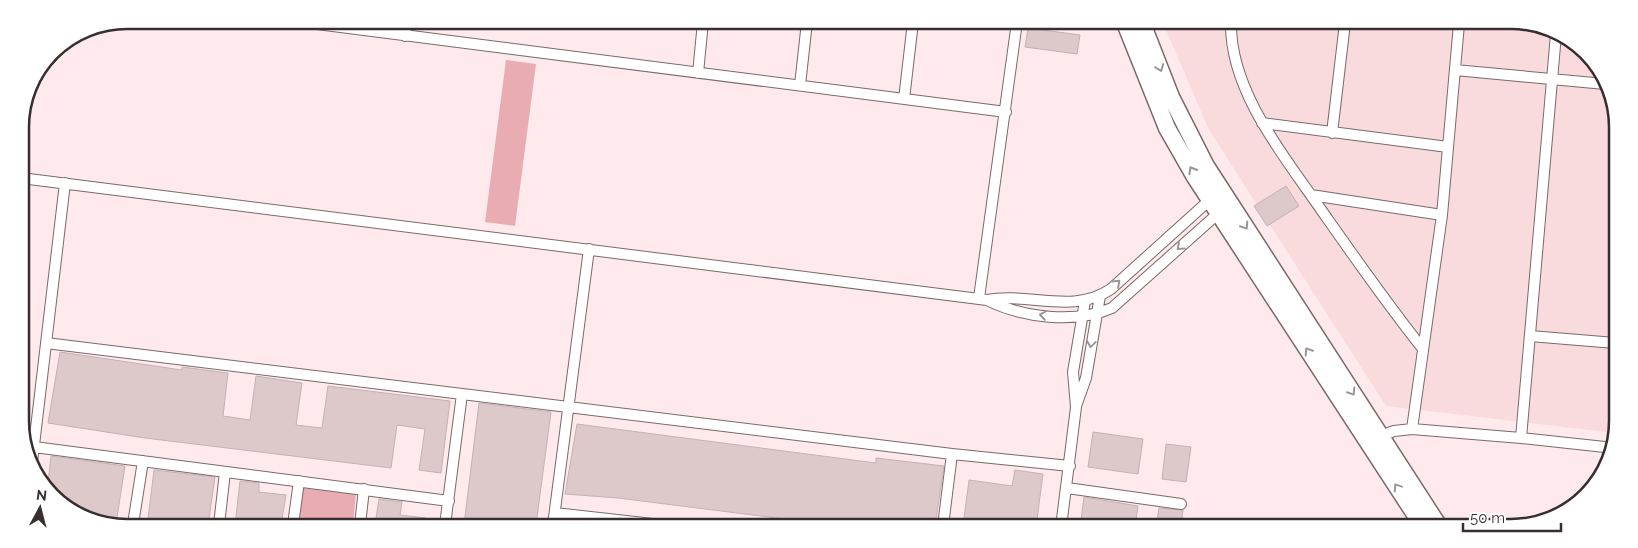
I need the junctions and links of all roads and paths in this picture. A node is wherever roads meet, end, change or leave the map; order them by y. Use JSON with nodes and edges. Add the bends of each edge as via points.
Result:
{"nodes":[{"id":1,"x":354,"y":29,"type":"edge"},
{"id":2,"x":406,"y":29,"type":"edge"},
{"id":3,"x":702,"y":29,"type":"edge"},
{"id":4,"x":806,"y":29,"type":"edge"},
{"id":5,"x":912,"y":29,"type":"edge"},
{"id":6,"x":1016,"y":29,"type":"edge"},
{"id":7,"x":1127,"y":29,"type":"edge"},
{"id":8,"x":1144,"y":29,"type":"edge"},
{"id":9,"x":1232,"y":29,"type":"edge"},
{"id":10,"x":1344,"y":29,"type":"edge"},
{"id":11,"x":1458,"y":29,"type":"edge"},
{"id":12,"x":405,"y":36,"type":"junction"},
{"id":13,"x":1555,"y":40,"type":"edge"},
{"id":14,"x":1454,"y":70,"type":"junction"},
{"id":15,"x":698,"y":73,"type":"junction"},
{"id":16,"x":1552,"y":78,"type":"junction"},
{"id":17,"x":1599,"y":83,"type":"edge"},
{"id":18,"x":800,"y":85,"type":"junction"},
{"id":19,"x":904,"y":98,"type":"junction"},
{"id":20,"x":1006,"y":112,"type":"junction"},
{"id":21,"x":1262,"y":124,"type":"junction"},
{"id":22,"x":1332,"y":133,"type":"junction"},
{"id":23,"x":1448,"y":147,"type":"junction"},
{"id":24,"x":29,"y":179,"type":"edge"},
{"id":25,"x":65,"y":183,"type":"junction"},
{"id":26,"x":1311,"y":195,"type":"junction"},
{"id":27,"x":1220,"y":201,"type":"junction"},
{"id":28,"x":1442,"y":215,"type":"junction"},
{"id":29,"x":589,"y":249,"type":"junction"},
{"id":30,"x":1100,"y":296,"type":"junction"},
{"id":31,"x":983,"y":299,"type":"junction"},
{"id":32,"x":1085,"y":301,"type":"junction"},
{"id":33,"x":1096,"y":315,"type":"junction"},
{"id":34,"x":1082,"y":316,"type":"junction"},
{"id":35,"x":1530,"y":336,"type":"junction"},
{"id":36,"x":46,"y":343,"type":"junction"},
{"id":37,"x":1609,"y":343,"type":"edge"},
{"id":38,"x":1423,"y":349,"type":"junction"},
{"id":39,"x":462,"y":394,"type":"junction"},
{"id":40,"x":568,"y":407,"type":"junction"},
{"id":41,"x":1076,"y":407,"type":"junction"},
{"id":42,"x":1412,"y":429,"type":"junction"},
{"id":43,"x":1521,"y":438,"type":"junction"},
{"id":44,"x":1374,"y":439,"type":"junction"},
{"id":45,"x":34,"y":447,"type":"junction"},
{"id":46,"x":1606,"y":447,"type":"edge"},
{"id":47,"x":33,"y":451,"type":"edge"},
{"id":48,"x":952,"y":454,"type":"junction"},
{"id":49,"x":142,"y":461,"type":"junction"},
{"id":50,"x":1070,"y":466,"type":"junction"},
{"id":51,"x":226,"y":472,"type":"junction"},
{"id":52,"x":299,"y":481,"type":"junction"},
{"id":53,"x":1066,"y":488,"type":"junction"},
{"id":54,"x":364,"y":489,"type":"junction"},
{"id":55,"x":448,"y":501,"type":"junction"},
{"id":56,"x":1181,"y":504,"type":"dead end"},
{"id":57,"x":555,"y":513,"type":"junction"},
{"id":58,"x":135,"y":519,"type":"edge"},
{"id":59,"x":220,"y":519,"type":"edge"},
{"id":60,"x":294,"y":519,"type":"edge"},
{"id":61,"x":361,"y":519,"type":"edge"},
{"id":62,"x":446,"y":519,"type":"edge"},
{"id":63,"x":554,"y":519,"type":"edge"},
{"id":64,"x":603,"y":519,"type":"edge"},
{"id":65,"x":944,"y":519,"type":"edge"},
{"id":66,"x":1062,"y":519,"type":"edge"},
{"id":67,"x":1419,"y":519,"type":"edge"},
{"id":68,"x":1433,"y":519,"type":"edge"}],
"edges":[{"from":1,"to":12,"type":"street"},
{"from":2,"to":12,"type":"street"},
{"from":3,"to":15,"type":"street"},
{"from":4,"to":18,"type":"street"},
{"from":5,"to":19,"type":"street"},
{"from":6,"to":20,"type":"street"},
{"from":27,"to":7,"type":"main road","one_way":true,"via":[[1167,128]]},
{"from":8,"to":27,"type":"main road","one_way":true,"via":[[1171,97]]},
{"from":9,"to":21,"type":"street","via":[[1236,60]]},
{"from":10,"to":22,"type":"street"},
{"from":11,"to":14,"type":"street"},
{"from":12,"to":15,"type":"street"},
{"from":13,"to":16,"type":"street"},
{"from":14,"to":16,"type":"street"},
{"from":14,"to":23,"type":"street"},
{"from":15,"to":18,"type":"street"},
{"from":16,"to":17,"type":"street"},
{"from":16,"to":35,"type":"street"},
{"from":18,"to":19,"type":"street"},
{"from":19,"to":20,"type":"street"},
{"from":20,"to":31,"type":"street"},
{"from":21,"to":22,"type":"street"},
{"from":21,"to":26,"type":"street"},
{"from":22,"to":23,"type":"street"},
{"from":23,"to":28,"type":"street"},
{"from":24,"to":25,"type":"street"},
{"from":25,"to":29,"type":"street"},
{"from":25,"to":36,"type":"street"},
{"from":26,"to":28,"type":"street"},
{"from":26,"to":38,"type":"street","via":[[1383,300]]},
{"from":30,"to":27,"type":"street","one_way":true},
{"from":27,"to":33,"type":"street","one_way":true,"via":[[1112,308]]},
{"from":27,"to":44,"type":"main road"},
{"from":28,"to":38,"type":"street"},
{"from":29,"to":31,"type":"street"},
{"from":29,"to":40,"type":"street"},
{"from":30,"to":32,"type":"street"},
{"from":30,"to":33,"type":"street"},
{"from":31,"to":32,"type":"street"},
{"from":34,"to":31,"type":"street","one_way":true,"via":[[1059,317],[1017,311]]},
{"from":32,"to":34,"type":"street"},
{"from":33,"to":34,"type":"street"},
{"from":33,"to":41,"type":"street","one_way":true,"via":[[1086,378]]},
{"from":34,"to":41,"type":"street","via":[[1073,372]]},
{"from":35,"to":37,"type":"street"},
{"from":35,"to":43,"type":"street"},
{"from":36,"to":39,"type":"street"},
{"from":36,"to":45,"type":"street"},
{"from":38,"to":42,"type":"street"},
{"from":39,"to":40,"type":"street"},
{"from":39,"to":55,"type":"street"},
{"from":40,"to":48,"type":"street"},
{"from":40,"to":57,"type":"street"},
{"from":41,"to":50,"type":"street"},
{"from":42,"to":43,"type":"street"},
{"from":42,"to":44,"type":"street"},
{"from":43,"to":46,"type":"street"},
{"from":67,"to":44,"type":"main road","one_way":true},
{"from":44,"to":68,"type":"main road"},
{"from":45,"to":47,"type":"street"},
{"from":45,"to":49,"type":"street"},
{"from":48,"to":50,"type":"street"},
{"from":48,"to":65,"type":"street"},
{"from":49,"to":51,"type":"street"},
{"from":49,"to":58,"type":"street"},
{"from":50,"to":53,"type":"street"},
{"from":51,"to":52,"type":"street"},
{"from":51,"to":59,"type":"street"},
{"from":52,"to":54,"type":"street"},
{"from":52,"to":60,"type":"street"},
{"from":53,"to":56,"type":"street"},
{"from":53,"to":66,"type":"street"},
{"from":54,"to":55,"type":"street"},
{"from":54,"to":61,"type":"street"},
{"from":55,"to":62,"type":"street"},
{"from":57,"to":63,"type":"street"},
{"from":57,"to":64,"type":"street"}]}
